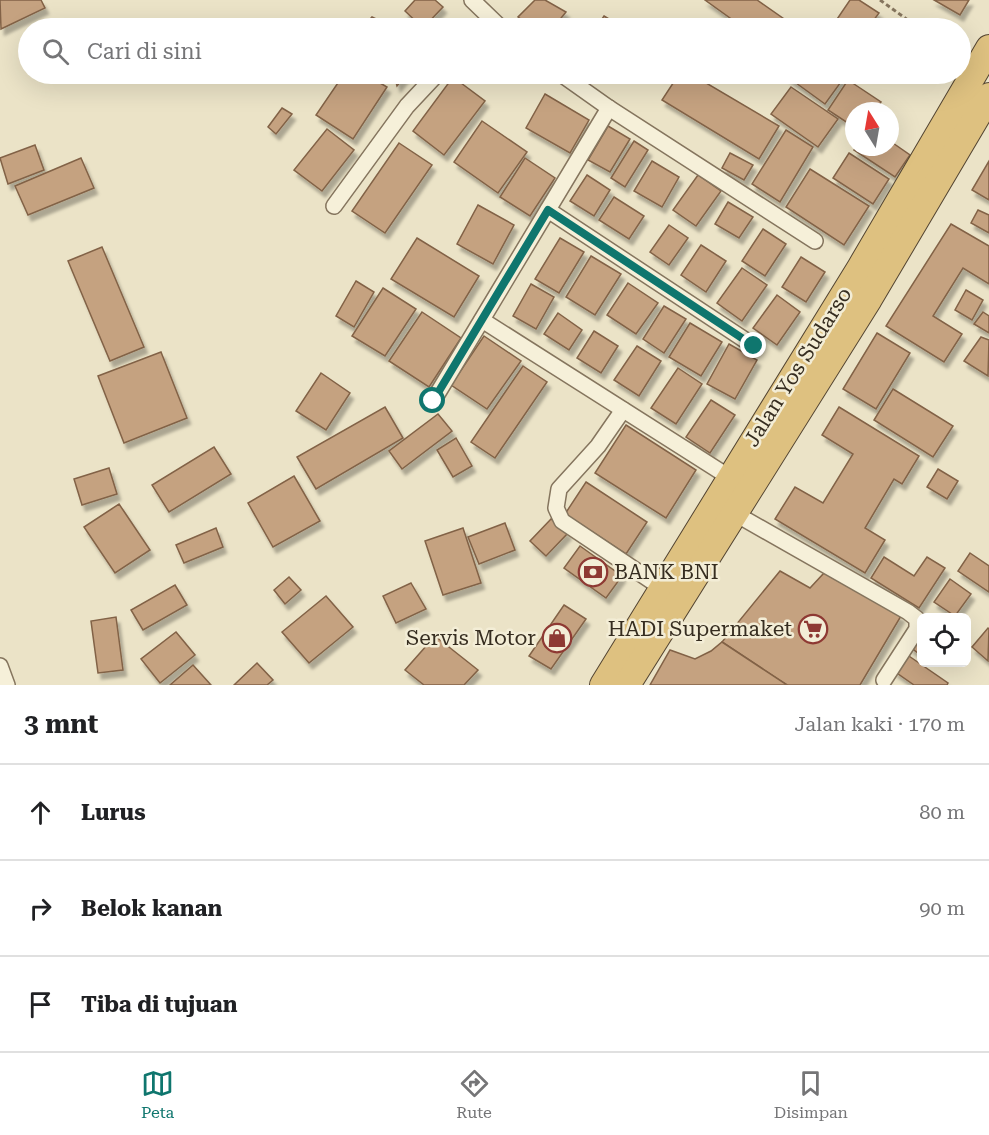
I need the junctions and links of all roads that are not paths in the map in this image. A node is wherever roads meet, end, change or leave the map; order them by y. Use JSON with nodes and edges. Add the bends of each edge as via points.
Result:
{"nodes":[{"id":1,"x":472,"y":0,"type":"edge"},
{"id":2,"x":491,"y":18,"type":"edge"},
{"id":3,"x":989,"y":48,"type":"edge"},
{"id":4,"x":971,"y":79,"type":"edge"},
{"id":5,"x":428,"y":84,"type":"edge"},
{"id":6,"x":575,"y":84,"type":"edge"},
{"id":7,"x":968,"y":84,"type":"edge"},
{"id":8,"x":989,"y":96,"type":"edge"},
{"id":9,"x":609,"y":108,"type":"junction"},
{"id":10,"x":334,"y":206,"type":"dead end"},
{"id":11,"x":548,"y":210,"type":"junction"},
{"id":12,"x":815,"y":241,"type":"dead end"},
{"id":13,"x":482,"y":320,"type":"junction"},
{"id":14,"x":828,"y":342,"type":"junction"},
{"id":15,"x":754,"y":346,"type":"dead end"},
{"id":16,"x":433,"y":401,"type":"dead end"},
{"id":17,"x":623,"y":410,"type":"junction"},
{"id":18,"x":729,"y":477,"type":"junction"},
{"id":19,"x":734,"y":513,"type":"junction"},
{"id":20,"x":662,"y":588,"type":"junction"},
{"id":21,"x":0,"y":666,"type":"edge"},
{"id":22,"x":884,"y":680,"type":"dead end"},
{"id":23,"x":8,"y":685,"type":"edge"},
{"id":24,"x":603,"y":685,"type":"edge"},
{"id":25,"x":627,"y":685,"type":"edge"}],
"edges":[{"from":1,"to":2,"type":"street"},
{"from":3,"to":4,"type":"highway","name":"Jalan Yos Sudarso"},
{"from":5,"to":10,"type":"street"},
{"from":6,"to":9,"type":"street"},
{"from":7,"to":14,"type":"highway","name":"Jalan Yos Sudarso","via":[[866,257]]},
{"from":8,"to":14,"type":"highway","name":"Jalan Yos Sudarso"},
{"from":9,"to":11,"type":"street"},
{"from":9,"to":12,"type":"street"},
{"from":11,"to":13,"type":"street"},
{"from":11,"to":15,"type":"street"},
{"from":13,"to":16,"type":"street"},
{"from":13,"to":17,"type":"street"},
{"from":14,"to":18,"type":"highway","name":"Jalan Yos Sudarso"},
{"from":14,"to":19,"type":"highway","name":"Jalan Yos Sudarso"},
{"from":17,"to":18,"type":"street"},
{"from":17,"to":20,"type":"street","via":[[598,446],[558,489],[556,508],[562,521]]},
{"from":18,"to":20,"type":"highway","name":"Jalan Yos Sudarso"},
{"from":19,"to":22,"type":"street","via":[[917,620],[917,629]]},
{"from":19,"to":25,"type":"highway","name":"Jalan Yos Sudarso"},
{"from":20,"to":24,"type":"highway","name":"Jalan Yos Sudarso"},
{"from":21,"to":23,"type":"street"}]}
